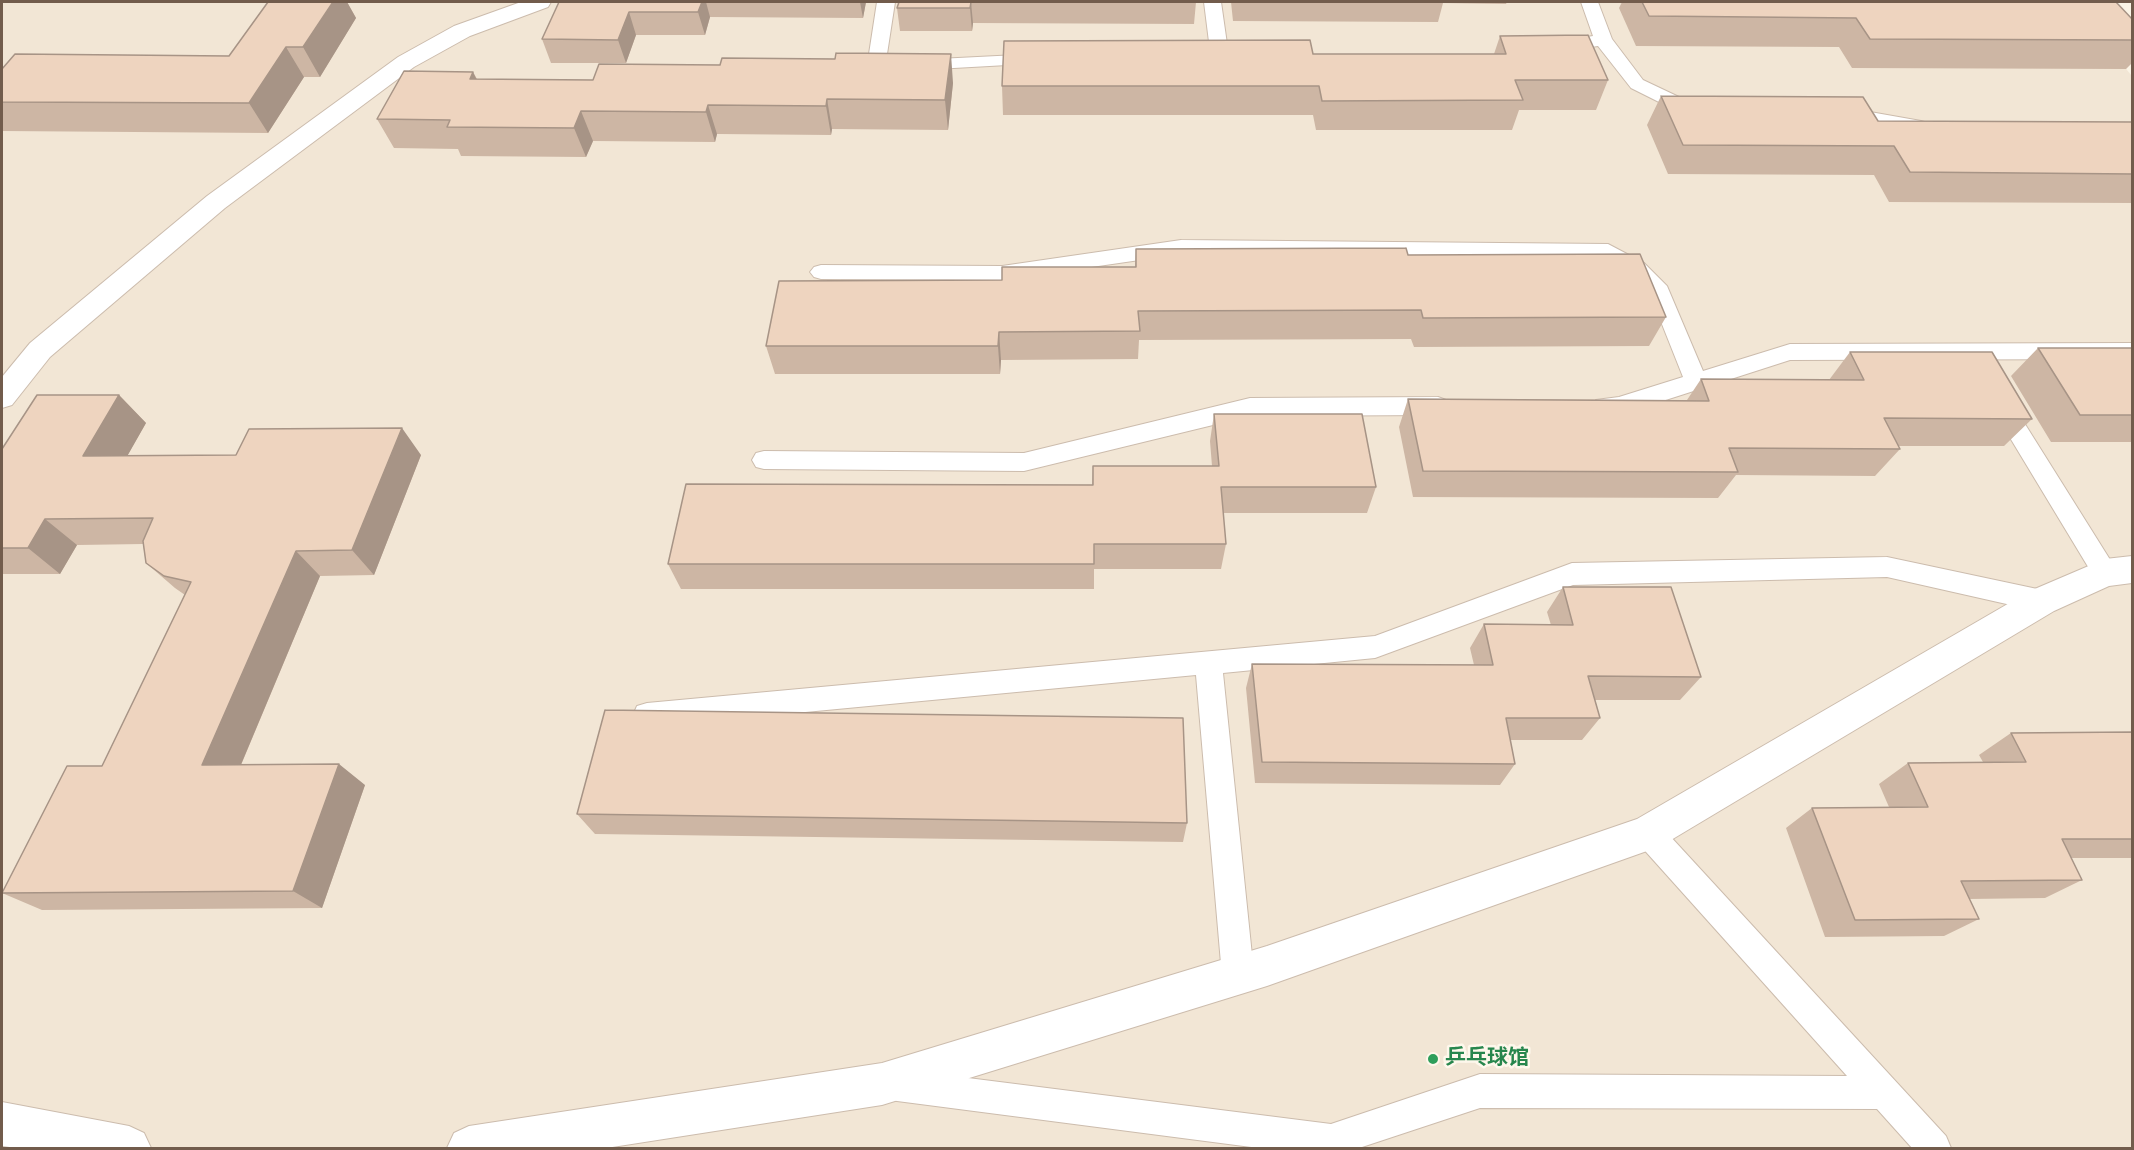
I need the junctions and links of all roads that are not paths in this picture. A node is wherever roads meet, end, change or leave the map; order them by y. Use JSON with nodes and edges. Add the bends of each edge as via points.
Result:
{"nodes":[{"id":1,"x":540,"y":2,"type":"edge"},
{"id":2,"x":886,"y":2,"type":"edge"},
{"id":3,"x":1212,"y":2,"type":"edge"},
{"id":4,"x":1590,"y":2,"type":"edge"},
{"id":5,"x":1603,"y":40,"type":"junction"},
{"id":6,"x":1535,"y":50,"type":"edge"},
{"id":7,"x":1197,"y":58,"type":"edge"},
{"id":8,"x":1220,"y":58,"type":"junction"},
{"id":9,"x":1243,"y":58,"type":"edge"},
{"id":10,"x":1058,"y":59,"type":"edge"},
{"id":11,"x":854,"y":66,"type":"edge"},
{"id":12,"x":876,"y":67,"type":"junction"},
{"id":13,"x":1712,"y":105,"type":"edge"},
{"id":14,"x":1827,"y":110,"type":"edge"},
{"id":15,"x":1941,"y":131,"type":"edge"},
{"id":16,"x":821,"y":272,"type":"dead end"},
{"id":17,"x":2133,"y":351,"type":"edge"},
{"id":18,"x":1979,"y":368,"type":"junction"},
{"id":19,"x":1695,"y":381,"type":"junction"},
{"id":20,"x":2,"y":397,"type":"edge"},
{"id":21,"x":1464,"y":406,"type":"edge"},
{"id":22,"x":1583,"y":406,"type":"edge"},
{"id":23,"x":764,"y":460,"type":"dead end"},
{"id":24,"x":2119,"y":571,"type":"edge"},
{"id":25,"x":2042,"y":601,"type":"junction"},
{"id":26,"x":1208,"y":662,"type":"junction"},
{"id":27,"x":638,"y":716,"type":"edge"},
{"id":28,"x":1648,"y":833,"type":"junction"},
{"id":29,"x":1238,"y":975,"type":"junction"},
{"id":30,"x":882,"y":1084,"type":"junction"},
{"id":31,"x":1884,"y":1093,"type":"junction"},
{"id":32,"x":2,"y":1124,"type":"edge"},
{"id":33,"x":129,"y":1149,"type":"edge"},
{"id":34,"x":469,"y":1149,"type":"edge"},
{"id":35,"x":1934,"y":1149,"type":"edge"}],
"edges":[{"from":1,"to":20,"type":"street","via":[[462,31],[406,62],[216,202],[40,350]]},
{"from":2,"to":12,"type":"lane"},
{"from":3,"to":8,"type":"lane"},
{"from":4,"to":5,"type":"lane"},
{"from":5,"to":6,"type":"lane"},
{"from":5,"to":13,"type":"lane","via":[[1636,84],[1678,104]]},
{"from":7,"to":8,"type":"lane"},
{"from":8,"to":9,"type":"lane"},
{"from":10,"to":12,"type":"lane"},
{"from":11,"to":12,"type":"lane"},
{"from":14,"to":15,"type":"lane"},
{"from":16,"to":19,"type":"lane","via":[[1002,273],[1181,247],[1608,251],[1637,268],[1659,291]]},
{"from":17,"to":18,"type":"lane"},
{"from":18,"to":19,"type":"lane","via":[[1790,352]]},
{"from":18,"to":24,"type":"lane"},
{"from":19,"to":22,"type":"lane","via":[[1619,406]]},
{"from":21,"to":23,"type":"lane","via":[[1250,407],[1024,462]]},
{"from":24,"to":25,"type":"street"},
{"from":25,"to":26,"type":"lane","via":[[1887,567],[1572,574],[1375,647]]},
{"from":25,"to":28,"type":"street"},
{"from":26,"to":27,"type":"lane"},
{"from":26,"to":29,"type":"lane"},
{"from":28,"to":29,"type":"street"},
{"from":28,"to":31,"type":"lane"},
{"from":29,"to":30,"type":"street"},
{"from":30,"to":31,"type":"lane","via":[[1331,1141],[1480,1091]]},
{"from":30,"to":34,"type":"street"},
{"from":31,"to":35,"type":"lane"},
{"from":32,"to":33,"type":"street"}]}
